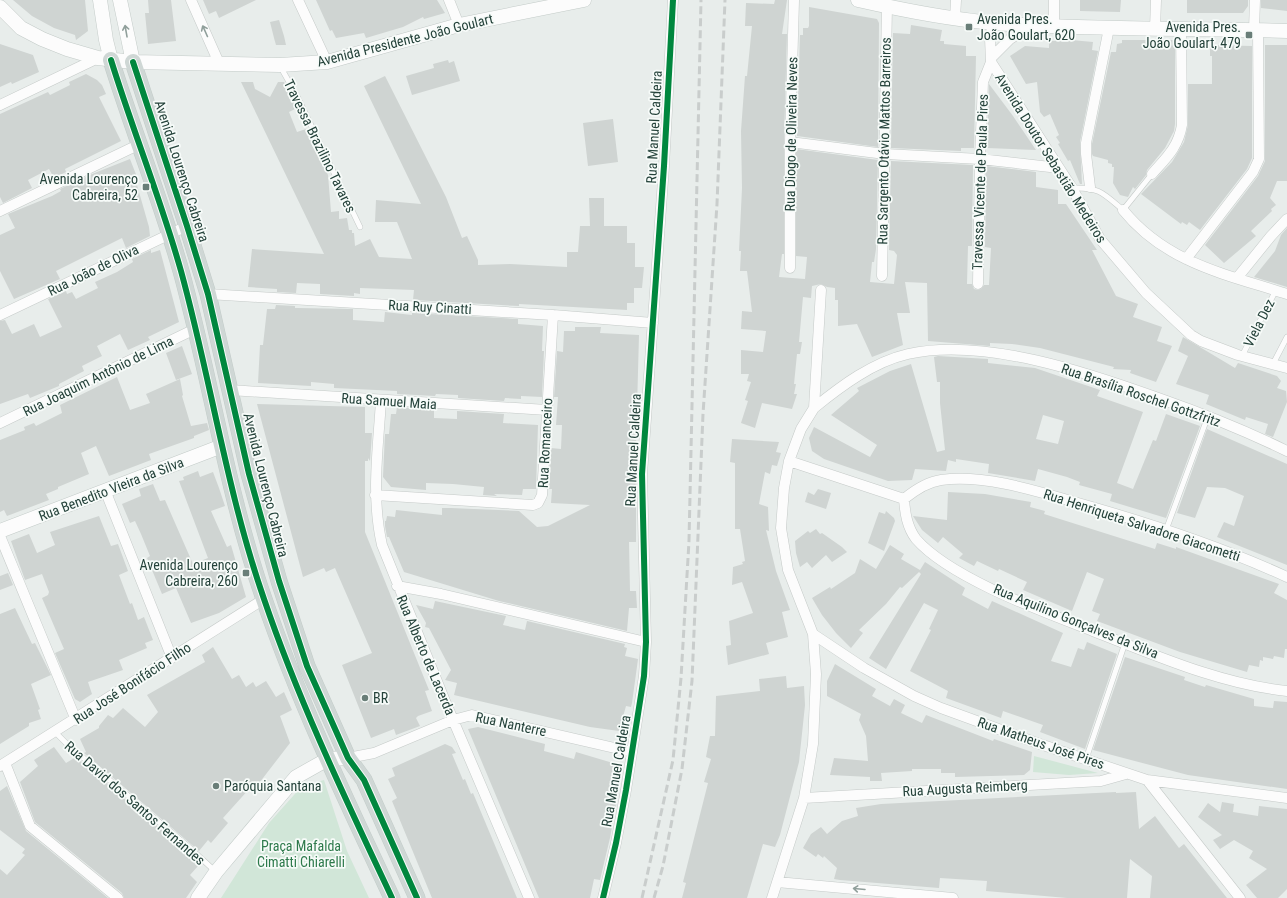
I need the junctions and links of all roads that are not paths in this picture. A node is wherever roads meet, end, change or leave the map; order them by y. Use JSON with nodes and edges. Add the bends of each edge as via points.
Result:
{"nodes":[{"id":1,"x":100,"y":0,"type":"edge"},
{"id":2,"x":120,"y":0,"type":"edge"},
{"id":3,"x":191,"y":0,"type":"edge"},
{"id":4,"x":298,"y":0,"type":"edge"},
{"id":5,"x":449,"y":0,"type":"edge"},
{"id":6,"x":584,"y":0,"type":"edge"},
{"id":7,"x":673,"y":0,"type":"edge"},
{"id":8,"x":794,"y":0,"type":"edge"},
{"id":9,"x":858,"y":0,"type":"edge"},
{"id":10,"x":956,"y":0,"type":"edge"},
{"id":11,"x":1054,"y":0,"type":"edge"},
{"id":12,"x":1156,"y":0,"type":"edge"},
{"id":13,"x":1255,"y":0,"type":"edge"},
{"id":14,"x":567,"y":2,"type":"edge"},
{"id":15,"x":887,"y":6,"type":"junction"},
{"id":16,"x":0,"y":7,"type":"edge"},
{"id":17,"x":955,"y":19,"type":"junction"},
{"id":18,"x":993,"y":23,"type":"junction"},
{"id":19,"x":1033,"y":24,"type":"junction"},
{"id":20,"x":459,"y":25,"type":"junction"},
{"id":21,"x":1054,"y":25,"type":"junction"},
{"id":22,"x":1109,"y":28,"type":"junction"},
{"id":23,"x":1155,"y":29,"type":"junction"},
{"id":24,"x":1181,"y":29,"type":"junction"},
{"id":25,"x":1256,"y":30,"type":"junction"},
{"id":26,"x":1287,"y":31,"type":"edge"},
{"id":27,"x":104,"y":59,"type":"junction"},
{"id":28,"x":991,"y":60,"type":"junction"},
{"id":29,"x":133,"y":62,"type":"junction"},
{"id":30,"x":327,"y":62,"type":"junction"},
{"id":31,"x":219,"y":63,"type":"junction"},
{"id":32,"x":280,"y":65,"type":"junction"},
{"id":33,"x":0,"y":105,"type":"edge"},
{"id":34,"x":790,"y":142,"type":"junction"},
{"id":35,"x":140,"y":144,"type":"junction"},
{"id":36,"x":885,"y":154,"type":"junction"},
{"id":37,"x":980,"y":159,"type":"junction"},
{"id":38,"x":1060,"y":168,"type":"junction"},
{"id":39,"x":1152,"y":174,"type":"joint"},
{"id":40,"x":1090,"y":187,"type":"junction"},
{"id":41,"x":1072,"y":188,"type":"junction"},
{"id":42,"x":1123,"y":210,"type":"junction"},
{"id":43,"x":0,"y":211,"type":"edge"},
{"id":44,"x":1287,"y":219,"type":"edge"},
{"id":45,"x":188,"y":226,"type":"junction"},
{"id":46,"x":360,"y":227,"type":"dead end"},
{"id":47,"x":169,"y":234,"type":"junction"},
{"id":48,"x":1186,"y":259,"type":"junction"},
{"id":49,"x":790,"y":268,"type":"dead end"},
{"id":50,"x":882,"y":276,"type":"dead end"},
{"id":51,"x":1237,"y":278,"type":"junction"},
{"id":52,"x":978,"y":284,"type":"dead end"},
{"id":53,"x":821,"y":290,"type":"dead end"},
{"id":54,"x":1276,"y":290,"type":"junction"},
{"id":55,"x":208,"y":294,"type":"junction"},
{"id":56,"x":1287,"y":294,"type":"edge"},
{"id":57,"x":0,"y":315,"type":"edge"},
{"id":58,"x":553,"y":315,"type":"junction"},
{"id":59,"x":653,"y":323,"type":"junction"},
{"id":60,"x":195,"y":329,"type":"junction"},
{"id":61,"x":1287,"y":337,"type":"edge"},
{"id":62,"x":1242,"y":356,"type":"junction"},
{"id":63,"x":1273,"y":364,"type":"junction"},
{"id":64,"x":1287,"y":368,"type":"edge"},
{"id":65,"x":230,"y":390,"type":"junction"},
{"id":66,"x":381,"y":401,"type":"junction"},
{"id":67,"x":814,"y":408,"type":"junction"},
{"id":68,"x":547,"y":410,"type":"junction"},
{"id":69,"x":1208,"y":416,"type":"junction"},
{"id":70,"x":0,"y":422,"type":"edge"},
{"id":71,"x":222,"y":446,"type":"junction"},
{"id":72,"x":1287,"y":451,"type":"edge"},
{"id":73,"x":789,"y":461,"type":"junction"},
{"id":74,"x":105,"y":490,"type":"junction"},
{"id":75,"x":375,"y":495,"type":"junction"},
{"id":76,"x":904,"y":499,"type":"junction"},
{"id":77,"x":1166,"y":530,"type":"junction"},
{"id":78,"x":0,"y":531,"type":"edge"},
{"id":79,"x":0,"y":536,"type":"edge"},
{"id":80,"x":1287,"y":577,"type":"edge"},
{"id":81,"x":397,"y":586,"type":"junction"},
{"id":82,"x":264,"y":599,"type":"junction"},
{"id":83,"x":813,"y":634,"type":"junction"},
{"id":84,"x":646,"y":642,"type":"junction"},
{"id":85,"x":1125,"y":643,"type":"junction"},
{"id":86,"x":172,"y":658,"type":"junction"},
{"id":87,"x":1287,"y":691,"type":"edge"},
{"id":88,"x":76,"y":720,"type":"junction"},
{"id":89,"x":453,"y":720,"type":"junction"},
{"id":90,"x":55,"y":732,"type":"junction"},
{"id":91,"x":632,"y":752,"type":"junction"},
{"id":92,"x":348,"y":758,"type":"junction"},
{"id":93,"x":328,"y":759,"type":"junction"},
{"id":94,"x":1086,"y":759,"type":"junction"},
{"id":95,"x":3,"y":765,"type":"edge"},
{"id":96,"x":1126,"y":774,"type":"junction"},
{"id":97,"x":1147,"y":780,"type":"junction"},
{"id":98,"x":804,"y":798,"type":"junction"},
{"id":99,"x":1287,"y":798,"type":"edge"},
{"id":100,"x":216,"y":872,"type":"junction"},
{"id":101,"x":777,"y":882,"type":"junction"},
{"id":102,"x":118,"y":898,"type":"edge"},
{"id":103,"x":198,"y":898,"type":"edge"},
{"id":104,"x":392,"y":898,"type":"edge"},
{"id":105,"x":417,"y":898,"type":"edge"},
{"id":106,"x":529,"y":898,"type":"edge"},
{"id":107,"x":603,"y":898,"type":"edge"},
{"id":108,"x":772,"y":898,"type":"edge"},
{"id":109,"x":953,"y":898,"type":"edge"},
{"id":110,"x":1240,"y":898,"type":"edge"}],
"edges":[{"from":1,"to":27,"type":"main road","via":[[106,40]]},
{"from":29,"to":2,"type":"main road","one_way":true},
{"from":31,"to":3,"type":"street","one_way":true},
{"from":4,"to":30,"type":"street"},
{"from":5,"to":20,"type":"street"},
{"from":6,"to":14,"type":"main road","name":"Avenida Presidente João Goulart"},
{"from":7,"to":59,"type":"street","name":"Rua Manuel Caldeira"},
{"from":8,"to":34,"type":"street","name":"Rua Diogo de Oliveira Neves"},
{"from":9,"to":15,"type":"main road"},
{"from":10,"to":17,"type":"street"},
{"from":11,"to":21,"type":"street"},
{"from":12,"to":23,"type":"street"},
{"from":13,"to":25,"type":"street"},
{"from":14,"to":20,"type":"main road","name":"Avenida Presidente João Goulart"},
{"from":15,"to":17,"type":"main road"},
{"from":15,"to":36,"type":"street","name":"Rua Sargento Otávio Mattos Barreiros"},
{"from":16,"to":27,"type":"main road","name":"Avenida Presidente João Goulart","via":[[21,28],[42,39]]},
{"from":17,"to":18,"type":"main road"},
{"from":18,"to":19,"type":"main road"},
{"from":18,"to":28,"type":"street","name":"Travessa Vicente de Paula Pires","via":[[990,38]]},
{"from":19,"to":21,"type":"main road"},
{"from":19,"to":28,"type":"street","name":"Travessa Vicente de Paula Pires","via":[[1010,39]]},
{"from":20,"to":30,"type":"main road","name":"Avenida Presidente João Goulart"},
{"from":21,"to":22,"type":"main road"},
{"from":22,"to":23,"type":"main road"},
{"from":22,"to":40,"type":"street","via":[[1086,143]]},
{"from":23,"to":24,"type":"main road"},
{"from":24,"to":25,"type":"main road"},
{"from":24,"to":39,"type":"street","via":[[1182,126],[1179,140],[1172,152]]},
{"from":25,"to":26,"type":"main road"},
{"from":25,"to":48,"type":"street","via":[[1260,159],[1253,172]]},
{"from":27,"to":29,"type":"main road","name":"Avenida Presidente João Goulart"},
{"from":27,"to":33,"type":"street"},
{"from":27,"to":35,"type":"main road"},
{"from":28,"to":37,"type":"street","name":"Travessa Vicente de Paula Pires","via":[[983,82]]},
{"from":28,"to":38,"type":"street","name":"Avenida Doutor Sebastião Medeiros"},
{"from":29,"to":31,"type":"main road","name":"Avenida Presidente João Goulart"},
{"from":29,"to":45,"type":"main road","name":"Avenida Lourenço Cabreira"},
{"from":30,"to":32,"type":"main road","name":"Avenida Presidente João Goulart"},
{"from":31,"to":32,"type":"main road","name":"Avenida Presidente João Goulart"},
{"from":32,"to":46,"type":"lane","name":"Travessa Brazilino Tavares"},
{"from":34,"to":36,"type":"street"},
{"from":34,"to":49,"type":"street","name":"Rua Diogo de Oliveira Neves"},
{"from":35,"to":43,"type":"street"},
{"from":35,"to":47,"type":"main road"},
{"from":36,"to":37,"type":"street"},
{"from":36,"to":50,"type":"street","name":"Rua Sargento Otávio Mattos Barreiros"},
{"from":37,"to":38,"type":"street"},
{"from":37,"to":52,"type":"street","name":"Travessa Vicente de Paula Pires"},
{"from":38,"to":41,"type":"street","name":"Avenida Doutor Sebastião Medeiros"},
{"from":39,"to":42,"type":"lane"},
{"from":40,"to":41,"type":"lane"},
{"from":40,"to":42,"type":"lane","via":[[1104,194]]},
{"from":41,"to":62,"type":"street","name":"Avenida Doutor Sebastião Medeiros","via":[[1100,240],[1146,293],[1191,335]]},
{"from":42,"to":48,"type":"street","via":[[1134,224],[1151,238]]},
{"from":44,"to":51,"type":"street"},
{"from":45,"to":47,"type":"street","name":"Rua João de Oliva"},
{"from":45,"to":55,"type":"main road","name":"Avenida Lourenço Cabreira"},
{"from":47,"to":57,"type":"street","name":"Rua João de Oliva"},
{"from":47,"to":60,"type":"main road"},
{"from":48,"to":51,"type":"street"},
{"from":51,"to":54,"type":"street"},
{"from":53,"to":67,"type":"street"},
{"from":54,"to":56,"type":"street"},
{"from":54,"to":62,"type":"lane","name":"Viela Dez"},
{"from":55,"to":58,"type":"street","name":"Rua Ruy Cinatti"},
{"from":55,"to":65,"type":"main road","name":"Avenida Lourenço Cabreira"},
{"from":58,"to":59,"type":"street","name":"Rua Ruy Cinatti"},
{"from":58,"to":68,"type":"street","name":"Rua Romanceiro"},
{"from":59,"to":84,"type":"street","name":"Rua Manuel Caldeira","via":[[642,474]]},
{"from":60,"to":70,"type":"street","name":"Rua Joaquim Antônio de Lima"},
{"from":60,"to":71,"type":"main road"},
{"from":61,"to":63,"type":"lane"},
{"from":62,"to":63,"type":"street","name":"Avenida Doutor Sebastião Medeiros"},
{"from":63,"to":64,"type":"street","name":"Avenida Doutor Sebastião Medeiros"},
{"from":65,"to":66,"type":"street","name":"Rua Samuel Maia"},
{"from":65,"to":92,"type":"main road","name":"Avenida Lourenço Cabreira","via":[[249,474],[279,581],[307,666]]},
{"from":66,"to":68,"type":"street","name":"Rua Samuel Maia"},
{"from":66,"to":75,"type":"street","name":"Rua Alberto de Lacerda"},
{"from":67,"to":69,"type":"street","name":"Rua Brasília Roschel Gottzfritz","via":[[836,389],[883,363],[907,354],[944,350],[1033,360],[1093,375]]},
{"from":67,"to":73,"type":"street","via":[[801,429]]},
{"from":68,"to":75,"type":"street","name":"Rua Romanceiro","via":[[542,495],[538,503],[533,505]]},
{"from":69,"to":72,"type":"street","name":"Rua Brasília Roschel Gottzfritz"},
{"from":69,"to":77,"type":"lane"},
{"from":71,"to":74,"type":"main road","name":"Rua Benedito Vieira da Silva"},
{"from":71,"to":82,"type":"main road"},
{"from":73,"to":76,"type":"street"},
{"from":73,"to":83,"type":"street","via":[[781,528],[788,570]]},
{"from":74,"to":78,"type":"main road","name":"Rua Benedito Vieira da Silva"},
{"from":74,"to":86,"type":"street"},
{"from":75,"to":81,"type":"street","name":"Rua Alberto de Lacerda","via":[[382,545]]},
{"from":76,"to":77,"type":"street","name":"Rua Henriqueta Salvadore Giacometti","via":[[925,484],[941,480],[978,480],[1040,492]]},
{"from":76,"to":85,"type":"street","name":"Rua Aquilino Gonçalves da Silva","via":[[906,522],[916,538],[947,563],[1008,595]]},
{"from":77,"to":80,"type":"street","name":"Rua Henriqueta Salvadore Giacometti","via":[[1240,556]]},
{"from":79,"to":88,"type":"street"},
{"from":81,"to":84,"type":"street"},
{"from":81,"to":89,"type":"street","name":"Rua Alberto de Lacerda"},
{"from":82,"to":86,"type":"street","name":"Rua José Bonifácio Filho"},
{"from":82,"to":93,"type":"main road"},
{"from":83,"to":94,"type":"street","name":"Rua Matheus José Pires","via":[[887,682],[914,696]]},
{"from":83,"to":98,"type":"street","via":[[816,674],[815,722]]},
{"from":84,"to":91,"type":"street","name":"Rua Manuel Caldeira","via":[[643,682]]},
{"from":85,"to":87,"type":"street","name":"Rua Aquilino Gonçalves da Silva","via":[[1213,674],[1257,687]]},
{"from":85,"to":94,"type":"lane"},
{"from":86,"to":88,"type":"street","name":"Rua José Bonifácio Filho"},
{"from":88,"to":90,"type":"street","name":"Rua José Bonifácio Filho"},
{"from":89,"to":91,"type":"street","name":"Rua Nanterre","via":[[472,715],[489,717]]},
{"from":89,"to":92,"type":"street","name":"Rua Nanterre","via":[[374,753]]},
{"from":89,"to":106,"type":"street","name":"Rua Alberto de Lacerda"},
{"from":90,"to":95,"type":"street","name":"Rua José Bonifácio Filho"},
{"from":90,"to":100,"type":"lane","name":"Rua David dos Santos Fernandes"},
{"from":91,"to":107,"type":"street","name":"Rua Manuel Caldeira","via":[[616,843]]},
{"from":92,"to":93,"type":"main road"},
{"from":92,"to":105,"type":"main road","name":"Avenida Lourenço Cabreira","via":[[364,780]]},
{"from":93,"to":100,"type":"main road","via":[[296,777]]},
{"from":93,"to":104,"type":"main road"},
{"from":94,"to":96,"type":"street","name":"Rua Matheus José Pires"},
{"from":95,"to":102,"type":"street","via":[[30,826]]},
{"from":96,"to":97,"type":"street","name":"Rua Matheus José Pires"},
{"from":96,"to":98,"type":"street","name":"Rua Augusta Reimberg","via":[[1101,781]]},
{"from":97,"to":99,"type":"street","name":"Rua Matheus José Pires"},
{"from":97,"to":110,"type":"street"},
{"from":98,"to":101,"type":"street"},
{"from":100,"to":103,"type":"main road"},
{"from":101,"to":108,"type":"street"},
{"from":109,"to":101,"type":"street","one_way":true}]}
